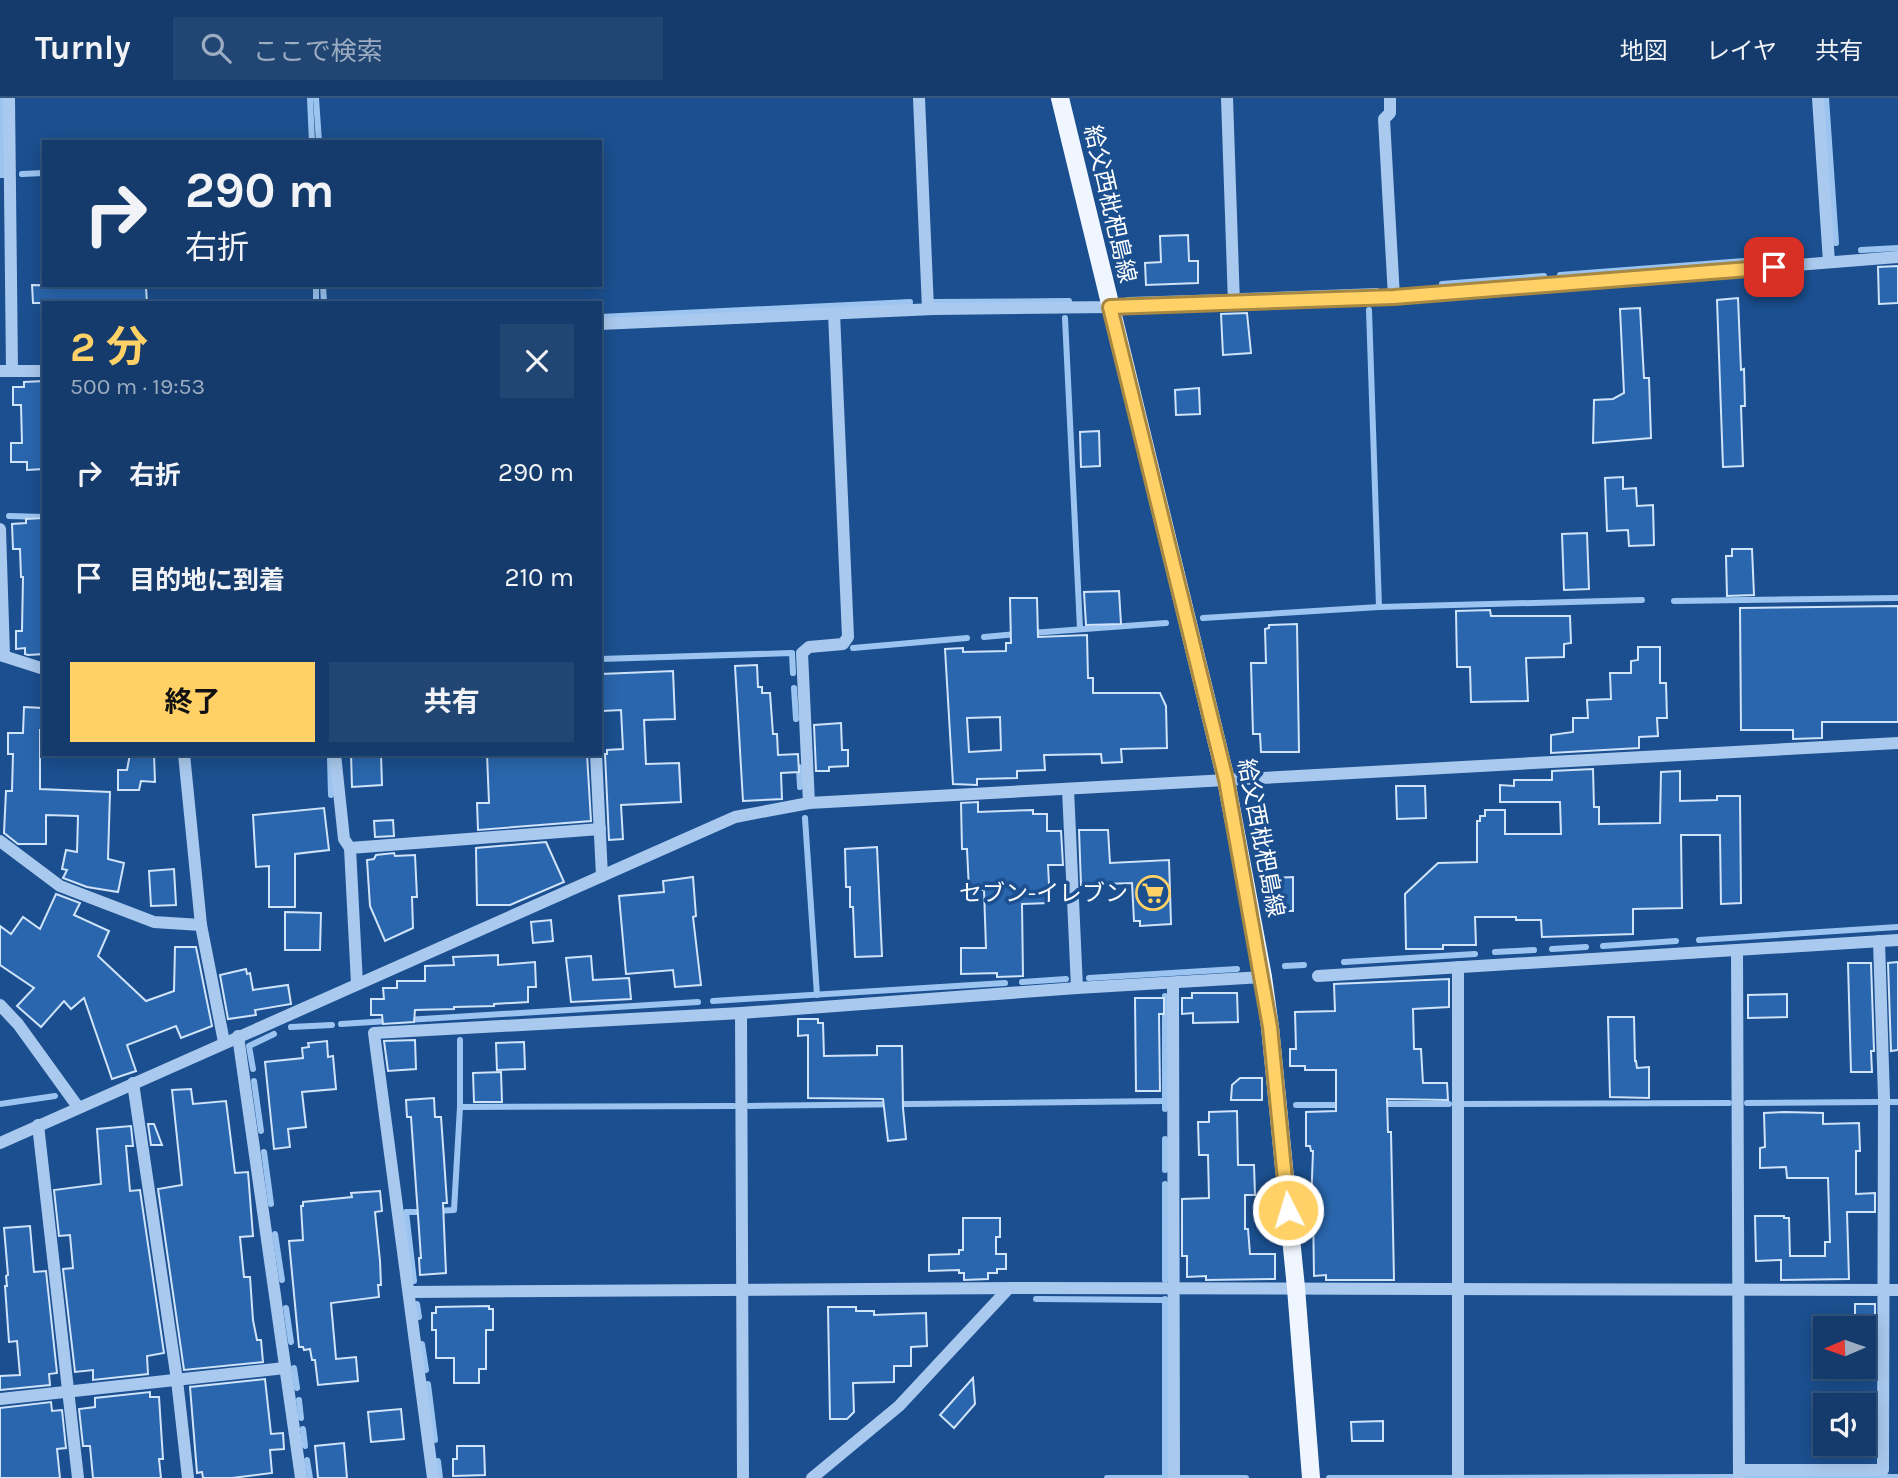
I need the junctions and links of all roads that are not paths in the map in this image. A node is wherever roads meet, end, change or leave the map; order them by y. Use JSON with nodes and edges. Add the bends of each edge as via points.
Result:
{"nodes":[{"id":1,"x":9,"y":98,"type":"edge"},
{"id":2,"x":919,"y":98,"type":"edge"},
{"id":3,"x":1060,"y":98,"type":"edge"},
{"id":4,"x":1227,"y":98,"type":"edge"},
{"id":5,"x":1390,"y":98,"type":"edge"},
{"id":6,"x":1818,"y":98,"type":"edge"},
{"id":7,"x":1898,"y":257,"type":"edge"},
{"id":8,"x":1829,"y":262,"type":"junction"},
{"id":9,"x":1394,"y":297,"type":"junction"},
{"id":10,"x":1234,"y":304,"type":"junction"},
{"id":11,"x":1110,"y":307,"type":"junction"},
{"id":12,"x":928,"y":309,"type":"junction"},
{"id":13,"x":834,"y":313,"type":"junction"},
{"id":14,"x":602,"y":324,"type":"edge"},
{"id":15,"x":6,"y":370,"type":"edge"},
{"id":16,"x":42,"y":371,"type":"edge"},
{"id":17,"x":0,"y":529,"type":"edge"},
{"id":18,"x":2,"y":656,"type":"edge"},
{"id":19,"x":42,"y":668,"type":"edge"},
{"id":20,"x":1898,"y":743,"type":"edge"},
{"id":21,"x":184,"y":756,"type":"edge"},
{"id":22,"x":335,"y":756,"type":"edge"},
{"id":23,"x":596,"y":756,"type":"edge"},
{"id":24,"x":1226,"y":780,"type":"junction"},
{"id":25,"x":1068,"y":789,"type":"junction"},
{"id":26,"x":809,"y":803,"type":"junction"},
{"id":27,"x":600,"y":829,"type":"junction"},
{"id":28,"x":0,"y":841,"type":"edge"},
{"id":29,"x":350,"y":848,"type":"junction"},
{"id":30,"x":602,"y":876,"type":"junction"},
{"id":31,"x":201,"y":925,"type":"junction"},
{"id":32,"x":1898,"y":940,"type":"edge"},
{"id":33,"x":1879,"y":941,"type":"junction"},
{"id":34,"x":1737,"y":950,"type":"junction"},
{"id":35,"x":1458,"y":967,"type":"junction"},
{"id":36,"x":1318,"y":976,"type":"dead end"},
{"id":37,"x":1263,"y":978,"type":"junction"},
{"id":38,"x":1173,"y":983,"type":"junction"},
{"id":39,"x":357,"y":984,"type":"junction"},
{"id":40,"x":1077,"y":988,"type":"junction"},
{"id":41,"x":0,"y":1005,"type":"edge"},
{"id":42,"x":741,"y":1013,"type":"junction"},
{"id":43,"x":238,"y":1037,"type":"junction"},
{"id":44,"x":224,"y":1042,"type":"junction"},
{"id":45,"x":133,"y":1083,"type":"junction"},
{"id":46,"x":78,"y":1107,"type":"junction"},
{"id":47,"x":38,"y":1125,"type":"junction"},
{"id":48,"x":0,"y":1143,"type":"edge"},
{"id":49,"x":1009,"y":1288,"type":"junction"},
{"id":50,"x":1173,"y":1288,"type":"junction"},
{"id":51,"x":1296,"y":1289,"type":"junction"},
{"id":52,"x":1458,"y":1289,"type":"junction"},
{"id":53,"x":1738,"y":1289,"type":"junction"},
{"id":54,"x":1884,"y":1290,"type":"junction"},
{"id":55,"x":1898,"y":1290,"type":"edge"},
{"id":56,"x":743,"y":1291,"type":"junction"},
{"id":57,"x":409,"y":1293,"type":"junction"},
{"id":58,"x":285,"y":1368,"type":"junction"},
{"id":59,"x":177,"y":1380,"type":"junction"},
{"id":60,"x":69,"y":1392,"type":"junction"},
{"id":61,"x":0,"y":1399,"type":"edge"},
{"id":62,"x":1739,"y":1474,"type":"edge"},
{"id":63,"x":78,"y":1478,"type":"edge"},
{"id":64,"x":188,"y":1478,"type":"edge"},
{"id":65,"x":301,"y":1478,"type":"edge"},
{"id":66,"x":433,"y":1478,"type":"edge"},
{"id":67,"x":743,"y":1478,"type":"edge"},
{"id":68,"x":812,"y":1478,"type":"edge"},
{"id":69,"x":1174,"y":1478,"type":"edge"},
{"id":70,"x":1311,"y":1478,"type":"edge"},
{"id":71,"x":1458,"y":1478,"type":"edge"}],
"edges":[{"from":1,"to":15,"type":"street"},
{"from":2,"to":12,"type":"street"},
{"from":3,"to":11,"type":"main road","name":"給父西枇杷島線"},
{"from":4,"to":10,"type":"street"},
{"from":5,"to":9,"type":"street","via":[[1390,113],[1384,119]]},
{"from":6,"to":8,"type":"street"},
{"from":7,"to":8,"type":"street"},
{"from":8,"to":9,"type":"street"},
{"from":9,"to":10,"type":"street"},
{"from":10,"to":11,"type":"street"},
{"from":11,"to":12,"type":"street"},
{"from":11,"to":24,"type":"main road","name":"給父西枇杷島線"},
{"from":12,"to":13,"type":"street"},
{"from":13,"to":14,"type":"street"},
{"from":13,"to":26,"type":"street","via":[[848,637],[843,645],[809,647],[802,653]]},
{"from":15,"to":16,"type":"street"},
{"from":17,"to":18,"type":"street"},
{"from":18,"to":19,"type":"street"},
{"from":20,"to":24,"type":"street"},
{"from":21,"to":31,"type":"street"},
{"from":22,"to":29,"type":"street","via":[[344,839]]},
{"from":23,"to":27,"type":"street"},
{"from":24,"to":25,"type":"street"},
{"from":24,"to":37,"type":"main road","name":"給父西枇杷島線"},
{"from":25,"to":26,"type":"street"},
{"from":25,"to":40,"type":"street"},
{"from":26,"to":30,"type":"street","via":[[735,817]]},
{"from":27,"to":29,"type":"street"},
{"from":27,"to":30,"type":"street"},
{"from":28,"to":31,"type":"street","via":[[60,886],[154,922]]},
{"from":29,"to":39,"type":"street"},
{"from":30,"to":39,"type":"street"},
{"from":31,"to":44,"type":"street"},
{"from":32,"to":33,"type":"street"},
{"from":33,"to":34,"type":"street"},
{"from":33,"to":54,"type":"street"},
{"from":34,"to":35,"type":"street"},
{"from":34,"to":53,"type":"street"},
{"from":35,"to":36,"type":"street"},
{"from":35,"to":52,"type":"street"},
{"from":37,"to":38,"type":"street"},
{"from":37,"to":51,"type":"main road","name":"給父西枇杷島線"},
{"from":38,"to":40,"type":"street"},
{"from":38,"to":50,"type":"street"},
{"from":39,"to":43,"type":"street"},
{"from":40,"to":42,"type":"street"},
{"from":41,"to":46,"type":"street"},
{"from":42,"to":56,"type":"street"},
{"from":42,"to":57,"type":"street","via":[[374,1033]]},
{"from":43,"to":44,"type":"street"},
{"from":43,"to":58,"type":"street"},
{"from":44,"to":45,"type":"street"},
{"from":45,"to":46,"type":"street"},
{"from":45,"to":59,"type":"street"},
{"from":46,"to":47,"type":"street"},
{"from":47,"to":48,"type":"street"},
{"from":47,"to":60,"type":"street"},
{"from":49,"to":50,"type":"street"},
{"from":49,"to":56,"type":"street"},
{"from":49,"to":68,"type":"street","via":[[899,1405]]},
{"from":50,"to":51,"type":"street"},
{"from":50,"to":69,"type":"street"},
{"from":51,"to":52,"type":"street"},
{"from":51,"to":70,"type":"main road","name":"給父西枇杷島線"},
{"from":52,"to":53,"type":"street"},
{"from":52,"to":71,"type":"street"},
{"from":53,"to":54,"type":"street"},
{"from":53,"to":62,"type":"street"},
{"from":54,"to":55,"type":"street"},
{"from":54,"to":62,"type":"street","via":[[1883,1470]]},
{"from":56,"to":57,"type":"street"},
{"from":56,"to":67,"type":"street"},
{"from":57,"to":66,"type":"street"},
{"from":58,"to":59,"type":"street"},
{"from":58,"to":65,"type":"street"},
{"from":59,"to":60,"type":"street"},
{"from":59,"to":64,"type":"street"},
{"from":60,"to":61,"type":"street"},
{"from":60,"to":63,"type":"street"}]}
